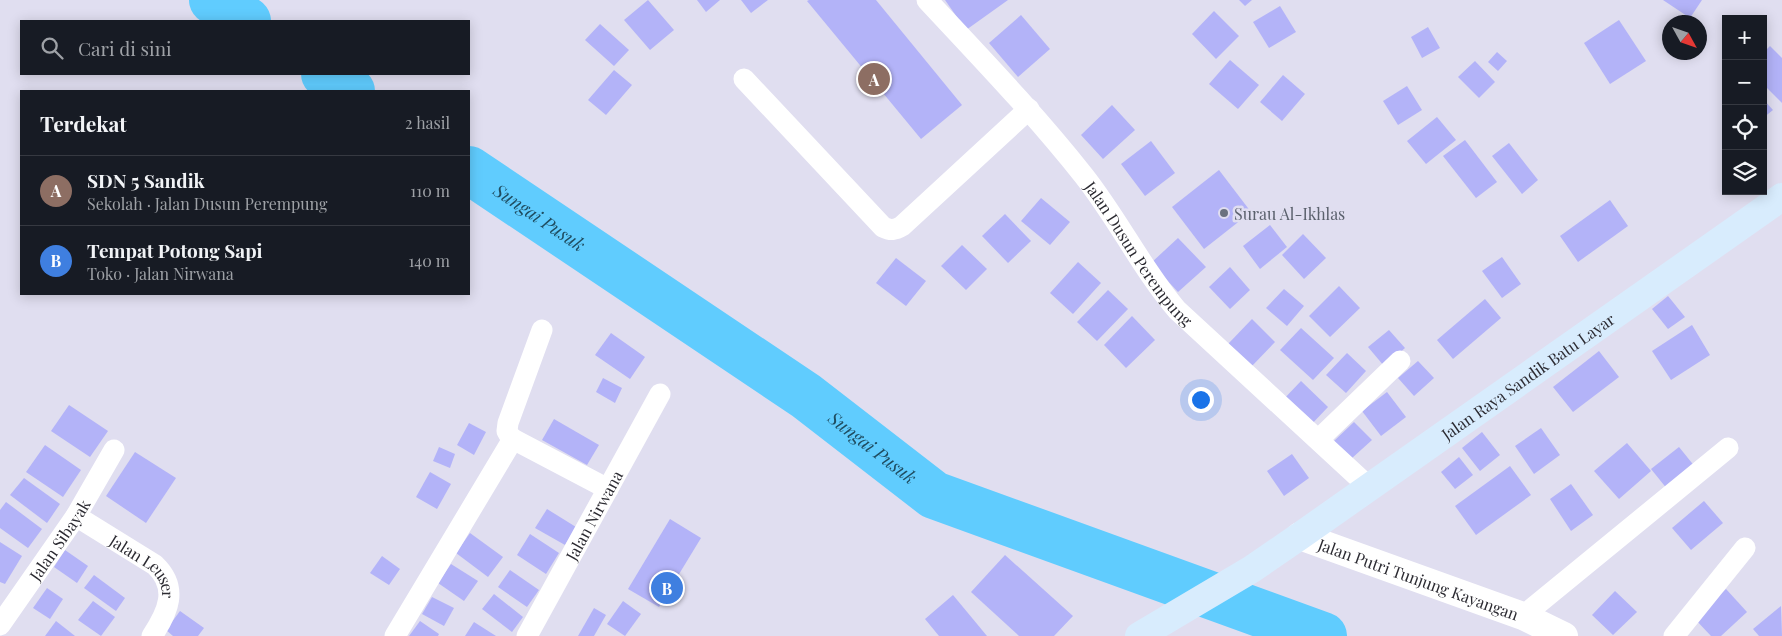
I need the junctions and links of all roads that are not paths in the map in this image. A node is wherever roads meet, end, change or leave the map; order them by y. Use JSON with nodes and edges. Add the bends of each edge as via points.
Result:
{"nodes":[{"id":1,"x":927,"y":0,"type":"edge"},
{"id":2,"x":744,"y":79,"type":"dead end"},
{"id":3,"x":1029,"y":109,"type":"junction"},
{"id":4,"x":1782,"y":197,"type":"edge"},
{"id":5,"x":542,"y":330,"type":"dead end"},
{"id":6,"x":1400,"y":361,"type":"dead end"},
{"id":7,"x":660,"y":394,"type":"dead end"},
{"id":8,"x":513,"y":439,"type":"junction"},
{"id":9,"x":1319,"y":439,"type":"junction"},
{"id":10,"x":1728,"y":448,"type":"dead end"},
{"id":11,"x":114,"y":450,"type":"dead end"},
{"id":12,"x":1370,"y":488,"type":"junction"},
{"id":13,"x":608,"y":489,"type":"junction"},
{"id":14,"x":76,"y":516,"type":"junction"},
{"id":15,"x":1300,"y":536,"type":"junction"},
{"id":16,"x":1745,"y":548,"type":"dead end"},
{"id":17,"x":1523,"y":616,"type":"junction"},
{"id":18,"x":2,"y":618,"type":"edge"},
{"id":19,"x":1147,"y":632,"type":"edge"},
{"id":20,"x":152,"y":636,"type":"edge"},
{"id":21,"x":395,"y":636,"type":"edge"},
{"id":22,"x":527,"y":636,"type":"edge"},
{"id":23,"x":1564,"y":636,"type":"edge"},
{"id":24,"x":1674,"y":636,"type":"edge"}],
"edges":[{"from":1,"to":3,"type":"street","name":"Jalan Dusun Perempung"},
{"from":2,"to":3,"type":"street","via":[[889,230],[902,226]]},
{"from":3,"to":9,"type":"street","name":"Jalan Dusun Perempung","via":[[1103,201],[1156,285],[1174,306]]},
{"from":4,"to":12,"type":"main road","name":"Jalan Raya Sandik Batu Layar"},
{"from":5,"to":8,"type":"street","via":[[507,425]]},
{"from":6,"to":9,"type":"street"},
{"from":7,"to":13,"type":"street","name":"Jalan Nirwana"},
{"from":8,"to":13,"type":"street"},
{"from":8,"to":21,"type":"street"},
{"from":9,"to":12,"type":"street","name":"Jalan Dusun Perempung"},
{"from":10,"to":17,"type":"street"},
{"from":11,"to":14,"type":"street","name":"Jalan Sibayak"},
{"from":12,"to":15,"type":"main road","name":"Jalan Raya Sandik Batu Layar"},
{"from":13,"to":22,"type":"street","name":"Jalan Nirwana"},
{"from":14,"to":18,"type":"street","name":"Jalan Sibayak"},
{"from":14,"to":20,"type":"street","name":"Jalan Leuser","via":[[155,565],[164,576],[170,601],[167,614]]},
{"from":15,"to":17,"type":"street","name":"Jalan Putri Tunjung Kayangan"},
{"from":15,"to":19,"type":"main road","name":"Jalan Raya Sandik Batu Layar"},
{"from":16,"to":24,"type":"street"},
{"from":17,"to":23,"type":"street","name":"Jalan Putri Tunjung Kayangan"}]}
